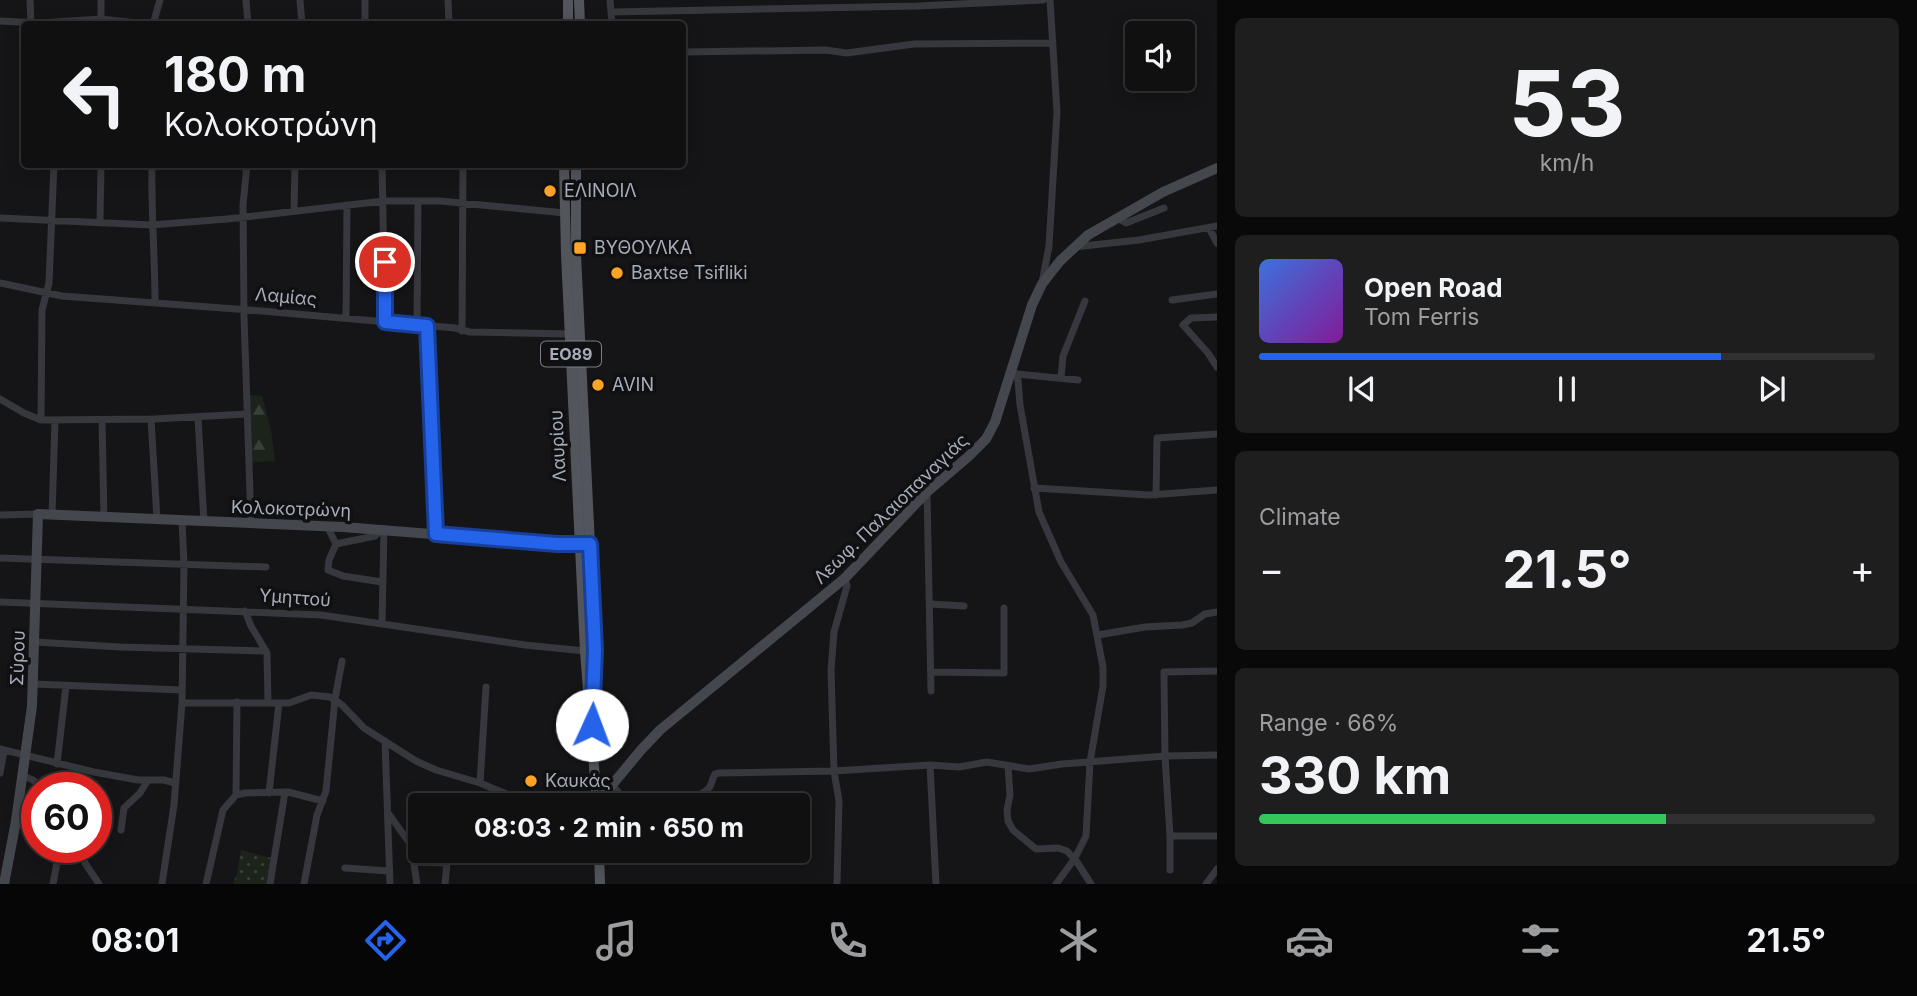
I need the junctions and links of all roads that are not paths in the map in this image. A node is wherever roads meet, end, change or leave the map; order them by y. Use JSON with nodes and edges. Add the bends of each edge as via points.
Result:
{"nodes":[{"id":1,"x":30,"y":0,"type":"edge"},
{"id":2,"x":100,"y":0,"type":"edge"},
{"id":3,"x":160,"y":0,"type":"edge"},
{"id":4,"x":246,"y":0,"type":"edge"},
{"id":5,"x":300,"y":0,"type":"edge"},
{"id":6,"x":365,"y":0,"type":"edge"},
{"id":7,"x":448,"y":0,"type":"edge"},
{"id":8,"x":568,"y":0,"type":"edge"},
{"id":9,"x":579,"y":0,"type":"edge"},
{"id":10,"x":610,"y":0,"type":"edge"},
{"id":11,"x":1043,"y":0,"type":"edge"},
{"id":12,"x":1050,"y":0,"type":"edge"},
{"id":13,"x":824,"y":4,"type":"edge"},
{"id":14,"x":611,"y":12,"type":"junction"},
{"id":15,"x":0,"y":21,"type":"edge"},
{"id":16,"x":31,"y":21,"type":"edge"},
{"id":17,"x":101,"y":21,"type":"edge"},
{"id":18,"x":154,"y":21,"type":"edge"},
{"id":19,"x":248,"y":21,"type":"edge"},
{"id":20,"x":302,"y":21,"type":"edge"},
{"id":21,"x":365,"y":21,"type":"edge"},
{"id":22,"x":449,"y":21,"type":"edge"},
{"id":23,"x":568,"y":21,"type":"edge"},
{"id":24,"x":580,"y":21,"type":"edge"},
{"id":25,"x":612,"y":21,"type":"edge"},
{"id":26,"x":21,"y":22,"type":"edge"},
{"id":27,"x":1054,"y":43,"type":"junction"},
{"id":28,"x":686,"y":52,"type":"edge"},
{"id":29,"x":54,"y":168,"type":"edge"},
{"id":30,"x":101,"y":168,"type":"edge"},
{"id":31,"x":152,"y":168,"type":"edge"},
{"id":32,"x":247,"y":168,"type":"edge"},
{"id":33,"x":295,"y":168,"type":"edge"},
{"id":34,"x":382,"y":168,"type":"edge"},
{"id":35,"x":463,"y":168,"type":"edge"},
{"id":36,"x":564,"y":168,"type":"edge"},
{"id":37,"x":576,"y":168,"type":"edge"},
{"id":38,"x":1217,"y":168,"type":"edge"},
{"id":39,"x":384,"y":201,"type":"junction"},
{"id":40,"x":418,"y":201,"type":"junction"},
{"id":41,"x":463,"y":204,"type":"junction"},
{"id":42,"x":347,"y":205,"type":"junction"},
{"id":43,"x":1164,"y":208,"type":"dead end"},
{"id":44,"x":294,"y":211,"type":"junction"},
{"id":45,"x":565,"y":213,"type":"junction"},
{"id":46,"x":243,"y":217,"type":"junction"},
{"id":47,"x":0,"y":218,"type":"edge"},
{"id":48,"x":1117,"y":218,"type":"junction"},
{"id":49,"x":52,"y":221,"type":"junction"},
{"id":50,"x":100,"y":223,"type":"junction"},
{"id":51,"x":151,"y":225,"type":"junction"},
{"id":52,"x":1213,"y":227,"type":"edge"},
{"id":53,"x":1217,"y":243,"type":"edge"},
{"id":54,"x":1074,"y":247,"type":"junction"},
{"id":55,"x":0,"y":283,"type":"edge"},
{"id":56,"x":1042,"y":284,"type":"junction"},
{"id":57,"x":47,"y":293,"type":"junction"},
{"id":58,"x":1217,"y":294,"type":"edge"},
{"id":59,"x":1172,"y":300,"type":"dead end"},
{"id":60,"x":1085,"y":301,"type":"dead end"},
{"id":61,"x":155,"y":303,"type":"junction"},
{"id":62,"x":244,"y":309,"type":"junction"},
{"id":63,"x":1217,"y":317,"type":"edge"},
{"id":64,"x":346,"y":318,"type":"junction"},
{"id":65,"x":385,"y":322,"type":"junction"},
{"id":66,"x":417,"y":326,"type":"junction"},
{"id":67,"x":427,"y":326,"type":"junction"},
{"id":68,"x":463,"y":331,"type":"junction"},
{"id":69,"x":570,"y":334,"type":"junction"},
{"id":70,"x":1217,"y":367,"type":"edge"},
{"id":71,"x":1014,"y":371,"type":"junction"},
{"id":72,"x":1061,"y":378,"type":"junction"},
{"id":73,"x":1078,"y":380,"type":"dead end"},
{"id":74,"x":0,"y":399,"type":"edge"},
{"id":75,"x":10,"y":406,"type":"junction"},
{"id":76,"x":0,"y":410,"type":"edge"},
{"id":77,"x":247,"y":414,"type":"junction"},
{"id":78,"x":198,"y":418,"type":"junction"},
{"id":79,"x":151,"y":419,"type":"junction"},
{"id":80,"x":41,"y":420,"type":"junction"},
{"id":81,"x":102,"y":420,"type":"junction"},
{"id":82,"x":55,"y":421,"type":"junction"},
{"id":83,"x":1217,"y":434,"type":"edge"},
{"id":84,"x":1034,"y":488,"type":"junction"},
{"id":85,"x":1217,"y":490,"type":"edge"},
{"id":86,"x":927,"y":492,"type":"junction"},
{"id":87,"x":1156,"y":495,"type":"junction"},
{"id":88,"x":38,"y":514,"type":"junction"},
{"id":89,"x":0,"y":515,"type":"edge"},
{"id":90,"x":52,"y":515,"type":"junction"},
{"id":91,"x":104,"y":518,"type":"junction"},
{"id":92,"x":156,"y":519,"type":"junction"},
{"id":93,"x":182,"y":520,"type":"junction"},
{"id":94,"x":204,"y":522,"type":"junction"},
{"id":95,"x":251,"y":523,"type":"junction"},
{"id":96,"x":327,"y":526,"type":"junction"},
{"id":97,"x":383,"y":529,"type":"junction"},
{"id":98,"x":436,"y":534,"type":"junction"},
{"id":99,"x":336,"y":544,"type":"junction"},
{"id":100,"x":585,"y":544,"type":"junction"},
{"id":101,"x":0,"y":558,"type":"edge"},
{"id":102,"x":37,"y":559,"type":"junction"},
{"id":103,"x":184,"y":564,"type":"junction"},
{"id":104,"x":267,"y":567,"type":"dead end"},
{"id":105,"x":845,"y":578,"type":"junction"},
{"id":106,"x":382,"y":582,"type":"junction"},
{"id":107,"x":0,"y":602,"type":"edge"},
{"id":108,"x":36,"y":603,"type":"junction"},
{"id":109,"x":930,"y":604,"type":"junction"},
{"id":110,"x":964,"y":606,"type":"dead end"},
{"id":111,"x":1004,"y":608,"type":"dead end"},
{"id":112,"x":183,"y":610,"type":"junction"},
{"id":113,"x":245,"y":611,"type":"junction"},
{"id":114,"x":1217,"y":612,"type":"edge"},
{"id":115,"x":382,"y":623,"type":"junction"},
{"id":116,"x":1098,"y":635,"type":"junction"},
{"id":117,"x":35,"y":642,"type":"junction"},
{"id":118,"x":181,"y":648,"type":"junction"},
{"id":119,"x":266,"y":651,"type":"junction"},
{"id":120,"x":585,"y":651,"type":"junction"},
{"id":121,"x":342,"y":661,"type":"dead end"},
{"id":122,"x":1217,"y":671,"type":"edge"},
{"id":123,"x":930,"y":672,"type":"junction"},
{"id":124,"x":33,"y":684,"type":"junction"},
{"id":125,"x":66,"y":686,"type":"junction"},
{"id":126,"x":486,"y":687,"type":"dead end"},
{"id":127,"x":182,"y":690,"type":"junction"},
{"id":128,"x":930,"y":691,"type":"dead end"},
{"id":129,"x":335,"y":699,"type":"junction"},
{"id":130,"x":237,"y":702,"type":"junction"},
{"id":131,"x":182,"y":703,"type":"junction"},
{"id":132,"x":268,"y":703,"type":"junction"},
{"id":133,"x":279,"y":703,"type":"junction"},
{"id":134,"x":592,"y":725,"type":"junction"},
{"id":135,"x":385,"y":741,"type":"junction"},
{"id":136,"x":2,"y":750,"type":"edge"},
{"id":137,"x":1217,"y":755,"type":"edge"},
{"id":138,"x":1166,"y":756,"type":"junction"},
{"id":139,"x":25,"y":757,"type":"junction"},
{"id":140,"x":1090,"y":762,"type":"junction"},
{"id":141,"x":57,"y":764,"type":"junction"},
{"id":142,"x":930,"y":765,"type":"junction"},
{"id":143,"x":1008,"y":766,"type":"junction"},
{"id":144,"x":834,"y":771,"type":"junction"},
{"id":145,"x":0,"y":772,"type":"edge"},
{"id":146,"x":23,"y":772,"type":"edge"},
{"id":147,"x":148,"y":780,"type":"junction"},
{"id":148,"x":175,"y":783,"type":"junction"},
{"id":149,"x":480,"y":783,"type":"junction"},
{"id":150,"x":21,"y":784,"type":"edge"},
{"id":151,"x":612,"y":785,"type":"junction"},
{"id":152,"x":596,"y":789,"type":"junction"},
{"id":153,"x":285,"y":792,"type":"junction"},
{"id":154,"x":269,"y":793,"type":"junction"},
{"id":155,"x":504,"y":793,"type":"edge"},
{"id":156,"x":596,"y":793,"type":"edge"},
{"id":157,"x":236,"y":795,"type":"junction"},
{"id":158,"x":323,"y":801,"type":"junction"},
{"id":159,"x":388,"y":812,"type":"junction"},
{"id":160,"x":121,"y":830,"type":"dead end"},
{"id":161,"x":1170,"y":836,"type":"junction"},
{"id":162,"x":1217,"y":836,"type":"edge"},
{"id":163,"x":408,"y":842,"type":"edge"},
{"id":164,"x":5,"y":851,"type":"edge"},
{"id":165,"x":1075,"y":858,"type":"junction"},
{"id":166,"x":57,"y":863,"type":"edge"},
{"id":167,"x":85,"y":863,"type":"edge"},
{"id":168,"x":415,"y":863,"type":"edge"},
{"id":169,"x":447,"y":863,"type":"edge"},
{"id":170,"x":599,"y":863,"type":"edge"},
{"id":171,"x":345,"y":868,"type":"dead end"},
{"id":172,"x":1170,"y":870,"type":"dead end"},
{"id":173,"x":389,"y":871,"type":"junction"},
{"id":174,"x":1215,"y":874,"type":"edge"},
{"id":175,"x":4,"y":884,"type":"edge"},
{"id":176,"x":53,"y":884,"type":"edge"},
{"id":177,"x":99,"y":884,"type":"edge"},
{"id":178,"x":162,"y":884,"type":"edge"},
{"id":179,"x":206,"y":884,"type":"edge"},
{"id":180,"x":270,"y":884,"type":"edge"},
{"id":181,"x":304,"y":884,"type":"edge"},
{"id":182,"x":390,"y":884,"type":"edge"},
{"id":183,"x":417,"y":884,"type":"edge"},
{"id":184,"x":445,"y":884,"type":"edge"},
{"id":185,"x":600,"y":884,"type":"edge"},
{"id":186,"x":837,"y":884,"type":"edge"},
{"id":187,"x":936,"y":884,"type":"edge"},
{"id":188,"x":1056,"y":884,"type":"edge"},
{"id":189,"x":1091,"y":884,"type":"edge"},
{"id":190,"x":1206,"y":884,"type":"edge"}],
"edges":[{"from":1,"to":16,"type":"street"},
{"from":2,"to":17,"type":"street"},
{"from":3,"to":18,"type":"street"},
{"from":4,"to":19,"type":"street"},
{"from":5,"to":20,"type":"street"},
{"from":6,"to":21,"type":"street"},
{"from":7,"to":22,"type":"street"},
{"from":8,"to":23,"type":"main road"},
{"from":9,"to":24,"type":"main road"},
{"from":10,"to":14,"type":"street"},
{"from":11,"to":13,"type":"street"},
{"from":12,"to":27,"type":"street"},
{"from":13,"to":14,"type":"street"},
{"from":14,"to":25,"type":"street"},
{"from":15,"to":26,"type":"street"},
{"from":27,"to":28,"type":"street","via":[[914,44],[847,53]]},
{"from":27,"to":56,"type":"street","via":[[1057,112],[1049,246]]},
{"from":29,"to":49,"type":"street"},
{"from":30,"to":50,"type":"street"},
{"from":31,"to":51,"type":"street"},
{"from":32,"to":46,"type":"street"},
{"from":33,"to":44,"type":"street"},
{"from":34,"to":39,"type":"street"},
{"from":35,"to":41,"type":"street"},
{"from":36,"to":45,"type":"main road","name":"Λαυρίου","number":"ΕΟ89"},
{"from":37,"to":100,"type":"main road","name":"Λαυρίου","number":"ΕΟ89"},
{"from":38,"to":48,"type":"street","name":"Λεωφ. Παλαιοπαναγιάς"},
{"from":39,"to":40,"type":"street"},
{"from":39,"to":42,"type":"street"},
{"from":39,"to":65,"type":"street"},
{"from":40,"to":41,"type":"street"},
{"from":40,"to":66,"type":"street"},
{"from":41,"to":45,"type":"street"},
{"from":41,"to":68,"type":"street"},
{"from":42,"to":44,"type":"street"},
{"from":42,"to":64,"type":"street"},
{"from":43,"to":48,"type":"street","via":[[1126,223]]},
{"from":44,"to":46,"type":"street"},
{"from":45,"to":69,"type":"main road","name":"Λαυρίου","number":"ΕΟ89"},
{"from":46,"to":51,"type":"street"},
{"from":46,"to":62,"type":"street"},
{"from":47,"to":49,"type":"street"},
{"from":48,"to":54,"type":"street","name":"Λεωφ. Παλαιοπαναγιάς"},
{"from":49,"to":50,"type":"street"},
{"from":49,"to":57,"type":"street"},
{"from":50,"to":51,"type":"street"},
{"from":51,"to":61,"type":"street"},
{"from":52,"to":53,"type":"street"},
{"from":52,"to":54,"type":"street"},
{"from":54,"to":56,"type":"street","name":"Λεωφ. Παλαιοπαναγιάς"},
{"from":55,"to":57,"type":"street","name":"Λαμίας"},
{"from":56,"to":71,"type":"street","name":"Λεωφ. Παλαιοπαναγιάς"},
{"from":57,"to":61,"type":"street","name":"Λαμίας"},
{"from":57,"to":80,"type":"street","via":[[42,310]]},
{"from":58,"to":59,"type":"street"},
{"from":60,"to":72,"type":"street","via":[[1063,356]]},
{"from":61,"to":62,"type":"street","name":"Λαμίας"},
{"from":62,"to":64,"type":"street","name":"Λαμίας"},
{"from":62,"to":77,"type":"street"},
{"from":63,"to":70,"type":"street","via":[[1191,318],[1183,325]]},
{"from":64,"to":65,"type":"street","name":"Λαμίας"},
{"from":65,"to":66,"type":"street","name":"Λαμίας"},
{"from":66,"to":67,"type":"street","name":"Λαμίας"},
{"from":67,"to":68,"type":"street","name":"Λαμίας"},
{"from":67,"to":98,"type":"street"},
{"from":68,"to":69,"type":"street","name":"Λαμίας"},
{"from":69,"to":100,"type":"main road","name":"Λαυρίου","number":"ΕΟ89"},
{"from":71,"to":72,"type":"street"},
{"from":71,"to":84,"type":"street"},
{"from":71,"to":86,"type":"street","name":"Λεωφ. Παλαιοπαναγιάς","via":[[990,433]]},
{"from":72,"to":73,"type":"street"},
{"from":74,"to":75,"type":"street"},
{"from":75,"to":76,"type":"street"},
{"from":75,"to":80,"type":"street"},
{"from":77,"to":78,"type":"street"},
{"from":77,"to":95,"type":"street"},
{"from":78,"to":79,"type":"street"},
{"from":78,"to":94,"type":"street"},
{"from":79,"to":81,"type":"street"},
{"from":79,"to":92,"type":"street"},
{"from":80,"to":82,"type":"street"},
{"from":81,"to":82,"type":"street"},
{"from":81,"to":91,"type":"street"},
{"from":82,"to":90,"type":"street"},
{"from":83,"to":87,"type":"street","via":[[1157,438]]},
{"from":84,"to":87,"type":"street"},
{"from":84,"to":116,"type":"street","via":[[1051,540],[1090,609]]},
{"from":85,"to":87,"type":"street"},
{"from":86,"to":105,"type":"street","name":"Λεωφ. Παλαιοπαναγιάς"},
{"from":86,"to":109,"type":"street"},
{"from":88,"to":89,"type":"street","name":"Κολοκοτρώνη"},
{"from":88,"to":90,"type":"street","name":"Κολοκοτρώνη"},
{"from":88,"to":102,"type":"street","name":"Σύρου"},
{"from":90,"to":91,"type":"street","name":"Κολοκοτρώνη"},
{"from":91,"to":92,"type":"street","name":"Κολοκοτρώνη"},
{"from":92,"to":93,"type":"street","name":"Κολοκοτρώνη"},
{"from":93,"to":94,"type":"street","name":"Κολοκοτρώνη"},
{"from":93,"to":103,"type":"street"},
{"from":94,"to":95,"type":"street","name":"Κολοκοτρώνη"},
{"from":95,"to":96,"type":"street","name":"Κολοκοτρώνη"},
{"from":96,"to":97,"type":"street","name":"Κολοκοτρώνη"},
{"from":96,"to":99,"type":"street"},
{"from":97,"to":98,"type":"street","name":"Κολοκοτρώνη"},
{"from":97,"to":99,"type":"street","via":[[375,536]]},
{"from":97,"to":106,"type":"street"},
{"from":98,"to":100,"type":"street","name":"Κολοκοτρώνη"},
{"from":99,"to":106,"type":"street","via":[[329,559],[331,573]]},
{"from":100,"to":120,"type":"main road","name":"Λαυρίου","number":"ΕΟ89"},
{"from":100,"to":134,"type":"main road","name":"Λαυρίου","number":"ΕΟ89","via":[[595,650]]},
{"from":101,"to":102,"type":"street"},
{"from":102,"to":103,"type":"street"},
{"from":102,"to":108,"type":"street","name":"Σύρου"},
{"from":103,"to":104,"type":"street"},
{"from":103,"to":112,"type":"street"},
{"from":105,"to":144,"type":"street","via":[[831,655]]},
{"from":105,"to":151,"type":"street","name":"Λεωφ. Παλαιοπαναγιάς","via":[[660,730]]},
{"from":106,"to":115,"type":"street"},
{"from":107,"to":108,"type":"street","name":"Υμηττού"},
{"from":108,"to":112,"type":"street","name":"Υμηττού"},
{"from":108,"to":117,"type":"street","name":"Σύρου"},
{"from":109,"to":110,"type":"street"},
{"from":109,"to":123,"type":"street"},
{"from":111,"to":123,"type":"street","via":[[1004,673]]},
{"from":112,"to":113,"type":"street","name":"Υμηττού"},
{"from":112,"to":118,"type":"street"},
{"from":113,"to":115,"type":"street","name":"Υμηττού"},
{"from":113,"to":119,"type":"street"},
{"from":114,"to":116,"type":"street","via":[[1182,625]]},
{"from":115,"to":120,"type":"street","name":"Υμηττού"},
{"from":116,"to":140,"type":"street","via":[[1103,681]]},
{"from":117,"to":118,"type":"street"},
{"from":117,"to":124,"type":"street","name":"Σύρου"},
{"from":118,"to":119,"type":"street"},
{"from":118,"to":127,"type":"street"},
{"from":119,"to":132,"type":"street"},
{"from":120,"to":134,"type":"main road","name":"Λαυρίου","number":"ΕΟ89"},
{"from":121,"to":129,"type":"street"},
{"from":122,"to":138,"type":"street","via":[[1164,672]]},
{"from":123,"to":128,"type":"street"},
{"from":124,"to":125,"type":"street"},
{"from":124,"to":139,"type":"street","name":"Σύρου"},
{"from":125,"to":127,"type":"street"},
{"from":125,"to":141,"type":"street"},
{"from":126,"to":149,"type":"street"},
{"from":127,"to":131,"type":"street"},
{"from":129,"to":133,"type":"street","via":[[313,695]]},
{"from":129,"to":135,"type":"street","via":[[356,722]]},
{"from":129,"to":158,"type":"street"},
{"from":130,"to":131,"type":"street"},
{"from":130,"to":132,"type":"street"},
{"from":130,"to":157,"type":"street"},
{"from":131,"to":148,"type":"street"},
{"from":132,"to":133,"type":"street"},
{"from":133,"to":154,"type":"street"},
{"from":134,"to":152,"type":"main road","name":"Λαυρίου","number":"ΕΟ89"},
{"from":135,"to":149,"type":"street","via":[[436,770]]},
{"from":135,"to":159,"type":"street"},
{"from":136,"to":139,"type":"street"},
{"from":136,"to":145,"type":"street"},
{"from":137,"to":138,"type":"street"},
{"from":138,"to":140,"type":"street"},
{"from":138,"to":161,"type":"street"},
{"from":139,"to":141,"type":"street"},
{"from":139,"to":146,"type":"street","name":"Σύρου"},
{"from":140,"to":143,"type":"street","via":[[1029,769]]},
{"from":140,"to":165,"type":"street","via":[[1086,832]]},
{"from":141,"to":147,"type":"street"},
{"from":142,"to":143,"type":"street","via":[[960,767],[987,762]]},
{"from":142,"to":144,"type":"street"},
{"from":142,"to":187,"type":"street"},
{"from":143,"to":165,"type":"street","via":[[1007,810],[1013,830],[1036,849],[1061,849]]},
{"from":144,"to":151,"type":"street","via":[[719,773],[702,793],[666,800],[623,797]]},
{"from":144,"to":186,"type":"street","via":[[839,801]]},
{"from":147,"to":148,"type":"street"},
{"from":147,"to":160,"type":"street","via":[[124,808]]},
{"from":148,"to":178,"type":"street"},
{"from":149,"to":155,"type":"street"},
{"from":150,"to":164,"type":"street","name":"Σύρου"},
{"from":151,"to":152,"type":"street"},
{"from":152,"to":156,"type":"main road","name":"Λαυρίου","number":"ΕΟ89"},
{"from":153,"to":154,"type":"street"},
{"from":153,"to":158,"type":"street"},
{"from":153,"to":180,"type":"street"},
{"from":154,"to":157,"type":"street"},
{"from":157,"to":179,"type":"street","via":[[223,810]]},
{"from":158,"to":181,"type":"street"},
{"from":159,"to":163,"type":"street"},
{"from":159,"to":173,"type":"street"},
{"from":161,"to":162,"type":"street"},
{"from":161,"to":172,"type":"street"},
{"from":164,"to":175,"type":"street","name":"Σύρου"},
{"from":165,"to":188,"type":"street"},
{"from":165,"to":189,"type":"street"},
{"from":166,"to":176,"type":"street"},
{"from":167,"to":177,"type":"street"},
{"from":168,"to":183,"type":"street"},
{"from":169,"to":184,"type":"street"},
{"from":170,"to":185,"type":"main road"},
{"from":171,"to":173,"type":"street"},
{"from":173,"to":182,"type":"street"},
{"from":174,"to":190,"type":"street"}]}
